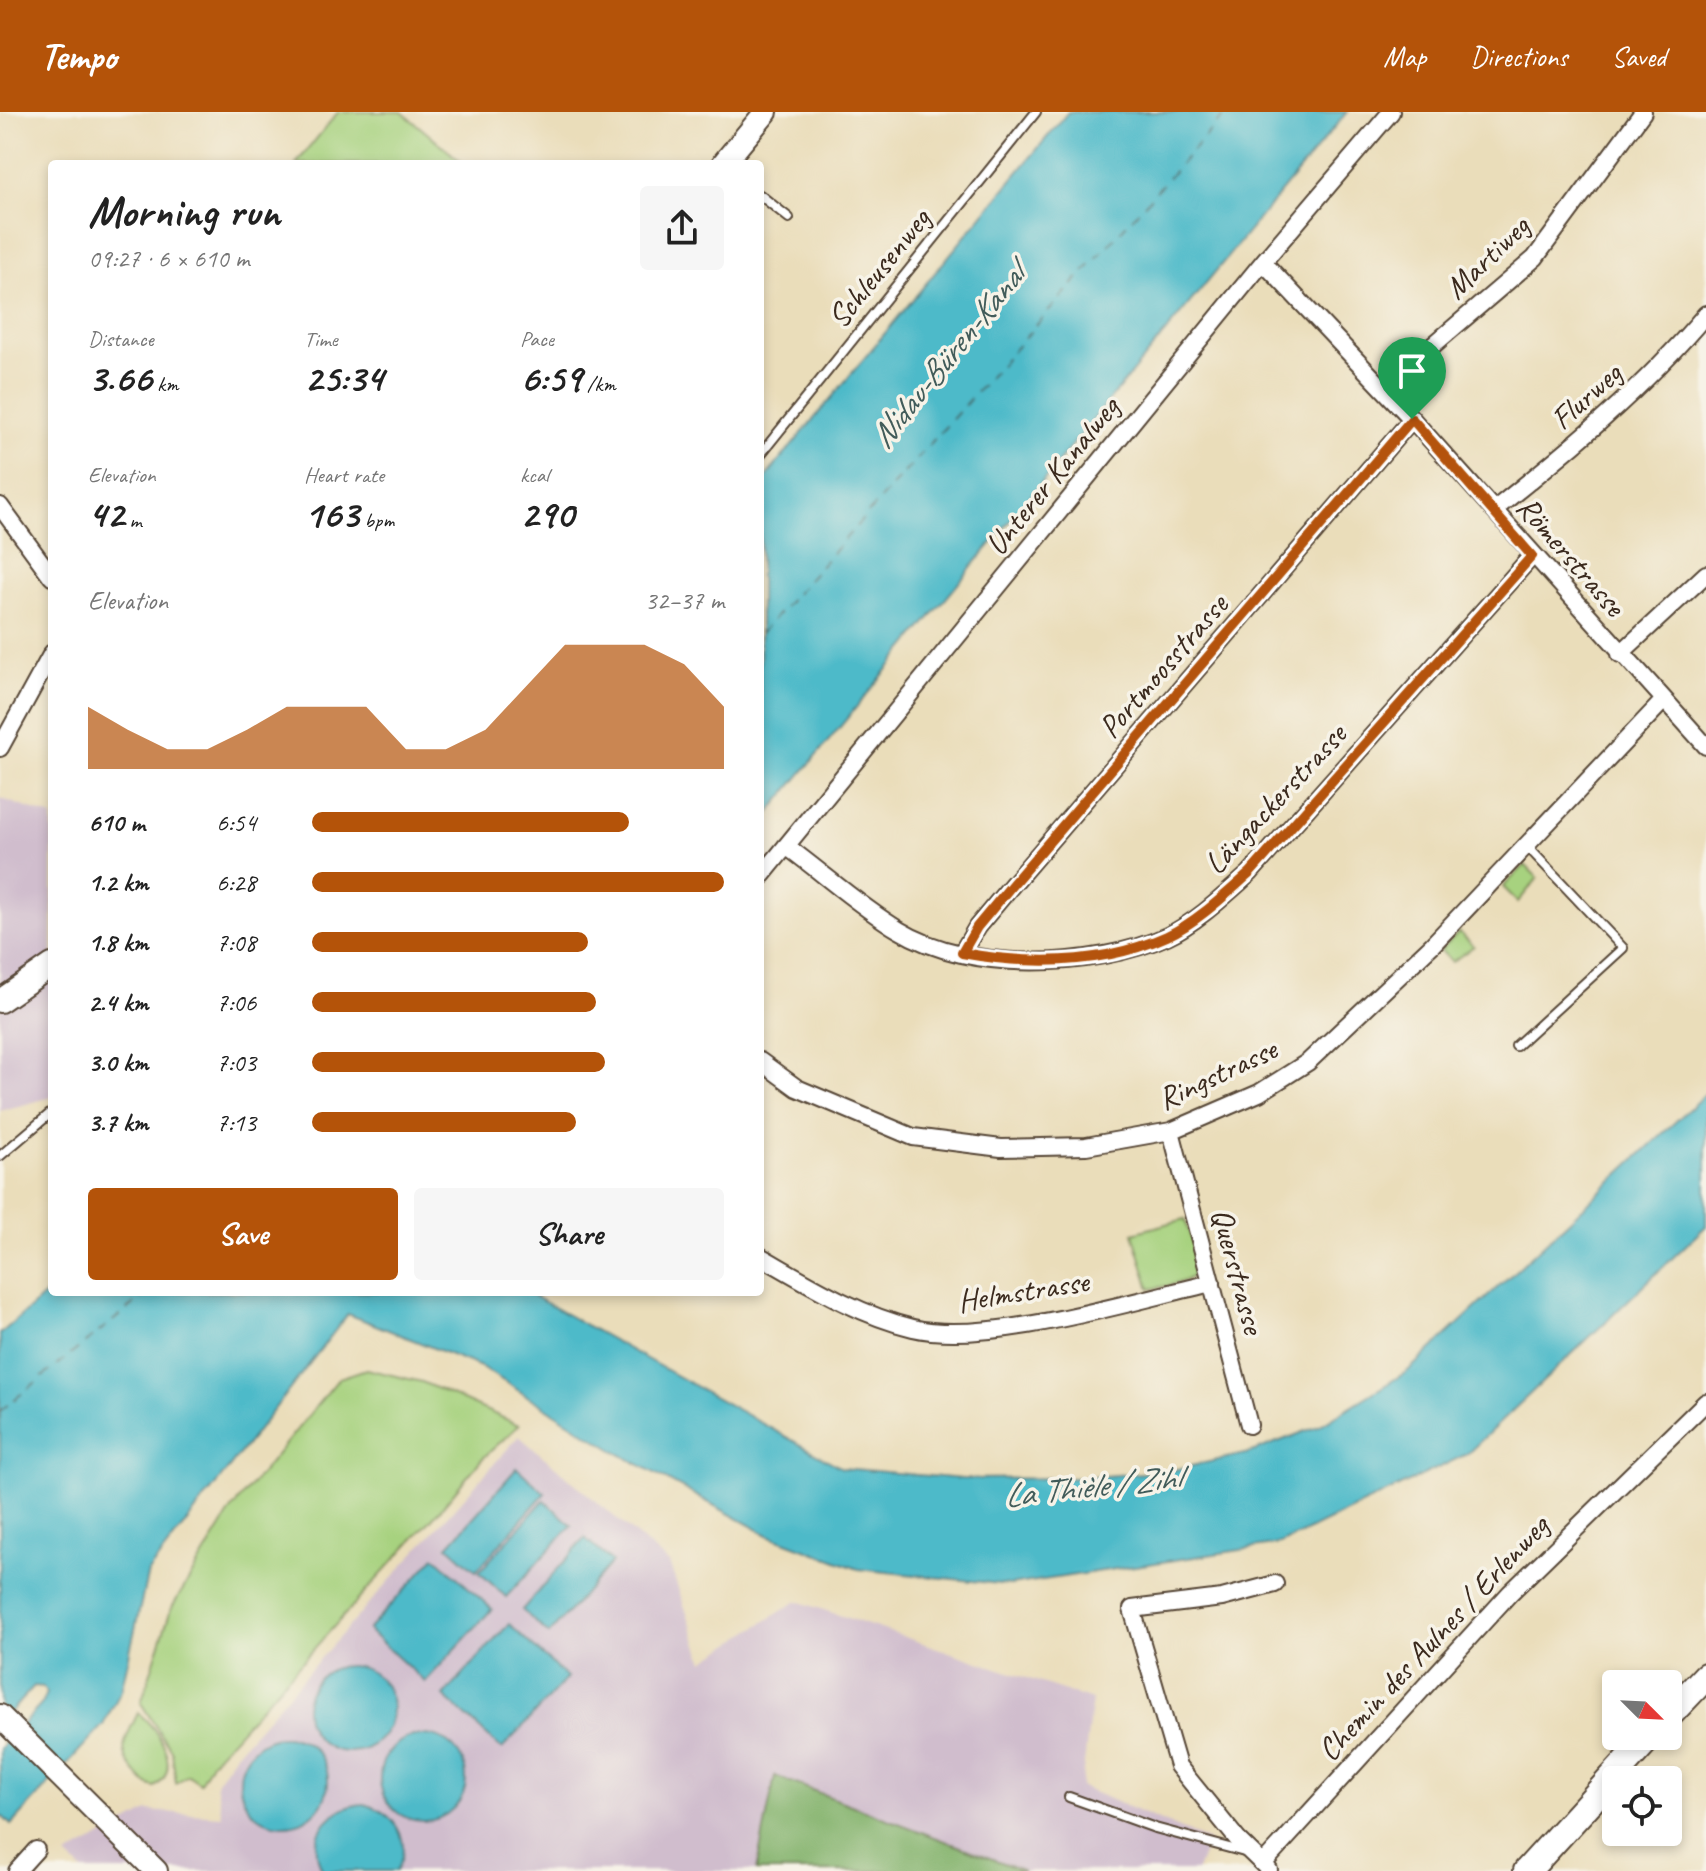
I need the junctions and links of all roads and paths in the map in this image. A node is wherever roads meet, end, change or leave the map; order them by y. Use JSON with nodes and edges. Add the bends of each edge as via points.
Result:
{"nodes":[{"id":1,"x":766,"y":112,"type":"edge"},
{"id":2,"x":1036,"y":112,"type":"edge"},
{"id":3,"x":1391,"y":112,"type":"edge"},
{"id":4,"x":1643,"y":112,"type":"edge"},
{"id":5,"x":726,"y":160,"type":"edge"},
{"id":6,"x":764,"y":198,"type":"edge"},
{"id":7,"x":789,"y":218,"type":"dead end"},
{"id":8,"x":1263,"y":262,"type":"junction"},
{"id":9,"x":1706,"y":314,"type":"edge"},
{"id":10,"x":1383,"y":388,"type":"junction"},
{"id":11,"x":1412,"y":419,"type":"junction"},
{"id":12,"x":764,"y":450,"type":"edge"},
{"id":13,"x":0,"y":506,"type":"edge"},
{"id":14,"x":1494,"y":510,"type":"junction"},
{"id":15,"x":1532,"y":556,"type":"junction"},
{"id":16,"x":48,"y":572,"type":"edge"},
{"id":17,"x":1706,"y":574,"type":"edge"},
{"id":18,"x":1620,"y":654,"type":"junction"},
{"id":19,"x":48,"y":660,"type":"edge"},
{"id":20,"x":1663,"y":701,"type":"junction"},
{"id":21,"x":1706,"y":746,"type":"edge"},
{"id":22,"x":0,"y":748,"type":"edge"},
{"id":23,"x":1526,"y":845,"type":"junction"},
{"id":24,"x":786,"y":846,"type":"junction"},
{"id":25,"x":764,"y":873,"type":"edge"},
{"id":26,"x":962,"y":953,"type":"junction"},
{"id":27,"x":48,"y":968,"type":"edge"},
{"id":28,"x":0,"y":1001,"type":"edge"},
{"id":29,"x":1516,"y":1046,"type":"dead end"},
{"id":30,"x":764,"y":1064,"type":"edge"},
{"id":31,"x":48,"y":1115,"type":"edge"},
{"id":32,"x":1171,"y":1131,"type":"junction"},
{"id":33,"x":0,"y":1156,"type":"edge"},
{"id":34,"x":764,"y":1258,"type":"edge"},
{"id":35,"x":1212,"y":1283,"type":"junction"},
{"id":36,"x":1706,"y":1402,"type":"edge"},
{"id":37,"x":1249,"y":1425,"type":"dead end"},
{"id":38,"x":1275,"y":1584,"type":"dead end"},
{"id":39,"x":1706,"y":1676,"type":"edge"},
{"id":40,"x":1682,"y":1701,"type":"edge"},
{"id":41,"x":0,"y":1716,"type":"edge"},
{"id":42,"x":1637,"y":1750,"type":"edge"},
{"id":43,"x":1069,"y":1797,"type":"dead end"},
{"id":44,"x":36,"y":1850,"type":"dead end"},
{"id":45,"x":1261,"y":1863,"type":"edge"},
{"id":46,"x":17,"y":1871,"type":"edge"},
{"id":47,"x":156,"y":1871,"type":"edge"},
{"id":48,"x":1527,"y":1871,"type":"edge"}],
"edges":[{"from":1,"to":5,"type":"main road"},
{"from":2,"to":12,"type":"lane","name":"Schleusenweg"},
{"from":3,"to":8,"type":"street","name":"Unterer Kanalweg"},
{"from":4,"to":10,"type":"street","name":"Martiweg","via":[[1535,258]]},
{"from":6,"to":7,"type":"lane"},
{"from":8,"to":10,"type":"street","name":"Römerstrasse"},
{"from":8,"to":24,"type":"street","name":"Unterer Kanalweg"},
{"from":9,"to":14,"type":"street","name":"Flurweg","via":[[1596,429]]},
{"from":10,"to":11,"type":"street","name":"Römerstrasse"},
{"from":11,"to":14,"type":"street","name":"Römerstrasse"},
{"from":11,"to":26,"type":"street","name":"Portmoosstrasse","via":[[1012,885]]},
{"from":13,"to":16,"type":"street"},
{"from":14,"to":15,"type":"street","name":"Römerstrasse"},
{"from":15,"to":18,"type":"street","name":"Römerstrasse"},
{"from":15,"to":26,"type":"street","name":"Längackerstrasse","via":[[1250,873],[1215,904],[1168,936],[1115,953],[1030,961]]},
{"from":17,"to":18,"type":"street"},
{"from":18,"to":20,"type":"street","name":"Römerstrasse"},
{"from":19,"to":22,"type":"street"},
{"from":20,"to":21,"type":"street","name":"Römerstrasse"},
{"from":20,"to":23,"type":"street","name":"Ringstrasse"},
{"from":23,"to":29,"type":"lane","via":[[1623,948]]},
{"from":23,"to":32,"type":"street","name":"Ringstrasse","via":[[1432,945],[1308,1062],[1259,1093]]},
{"from":24,"to":25,"type":"street","name":"Unterer Kanalweg"},
{"from":24,"to":26,"type":"street","name":"Längackerstrasse","via":[[900,931]]},
{"from":27,"to":28,"type":"main road"},
{"from":30,"to":32,"type":"street","name":"Ringstrasse","via":[[797,1088],[913,1137],[1001,1148],[1072,1147]]},
{"from":31,"to":33,"type":"lane"},
{"from":32,"to":35,"type":"street","name":"Querstrasse"},
{"from":34,"to":35,"type":"street","name":"Helmstrasse","via":[[860,1311],[916,1329],[975,1332],[1041,1322]]},
{"from":35,"to":37,"type":"street","name":"Querstrasse"},
{"from":36,"to":45,"type":"street","name":"Chemin des Aulnes / Erlenweg","via":[[1510,1593]]},
{"from":38,"to":45,"type":"street","via":[[1222,1598],[1132,1609],[1178,1766]]},
{"from":39,"to":40,"type":"highway"},
{"from":41,"to":47,"type":"main road"},
{"from":42,"to":48,"type":"highway"},
{"from":43,"to":45,"type":"lane"},
{"from":44,"to":46,"type":"street"}]}
